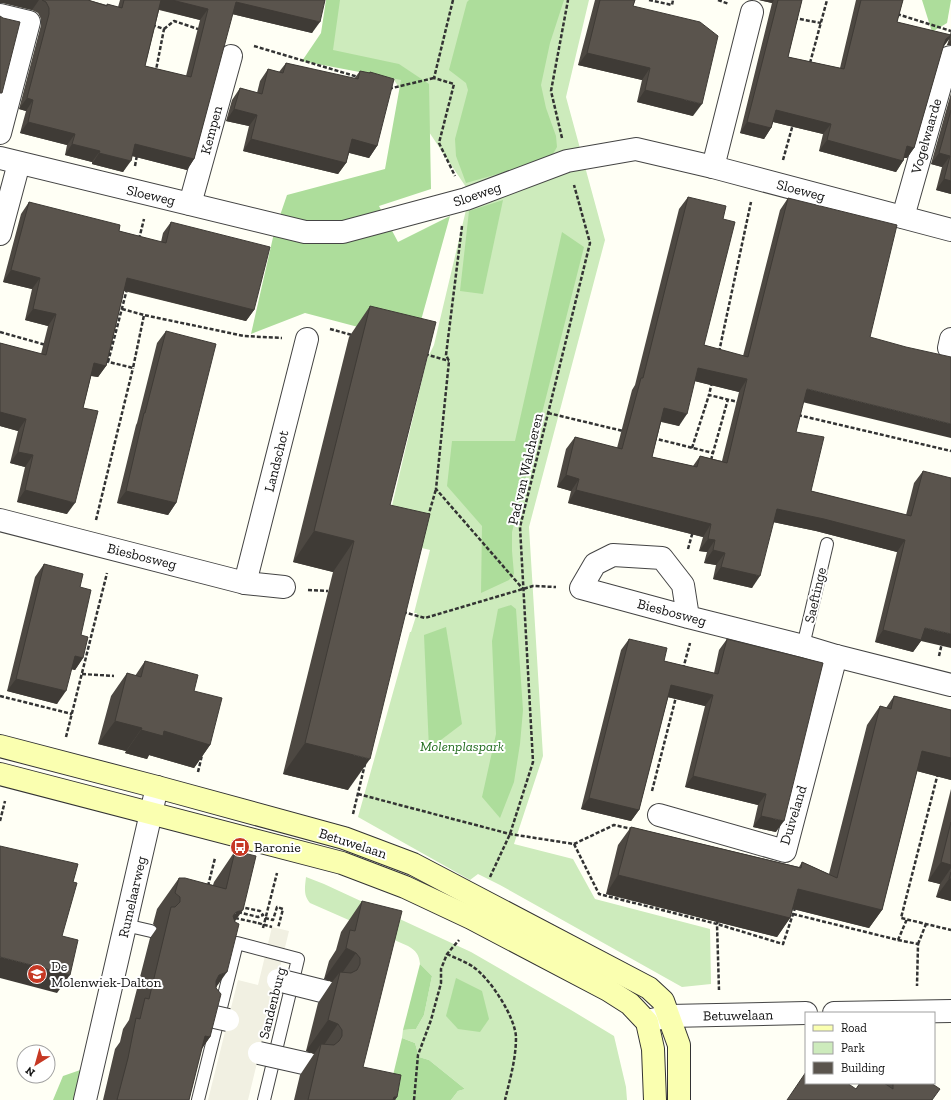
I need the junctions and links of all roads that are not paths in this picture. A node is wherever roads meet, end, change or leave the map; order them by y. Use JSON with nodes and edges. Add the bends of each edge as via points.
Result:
{"nodes":[{"id":1,"x":752,"y":12,"type":"dead end"},
{"id":2,"x":0,"y":15,"type":"edge"},
{"id":3,"x":240,"y":50,"type":"road end"},
{"id":4,"x":951,"y":57,"type":"edge"},
{"id":5,"x":0,"y":133,"type":"edge"},
{"id":6,"x":9,"y":161,"type":"edge"},
{"id":7,"x":713,"y":167,"type":"junction"},
{"id":8,"x":190,"y":204,"type":"junction"},
{"id":9,"x":903,"y":217,"type":"junction"},
{"id":10,"x":951,"y":230,"type":"edge"},
{"id":11,"x":0,"y":234,"type":"edge"},
{"id":12,"x":307,"y":339,"type":"road end"},
{"id":13,"x":0,"y":520,"type":"edge"},
{"id":14,"x":827,"y":544,"type":"dead end"},
{"id":15,"x":245,"y":583,"type":"junction"},
{"id":16,"x":284,"y":587,"type":"dead end"},
{"id":17,"x":692,"y":618,"type":"junction"},
{"id":18,"x":804,"y":646,"type":"junction"},
{"id":19,"x":836,"y":656,"type":"junction"},
{"id":20,"x":942,"y":682,"type":"edge"},
{"id":21,"x":0,"y":746,"type":"edge"},
{"id":22,"x":0,"y":774,"type":"edge"},
{"id":23,"x":157,"y":787,"type":"junction"},
{"id":24,"x":151,"y":813,"type":"junction"},
{"id":25,"x":659,"y":815,"type":"dead end"},
{"id":26,"x":125,"y":925,"type":"junction"},
{"id":27,"x":151,"y":931,"type":"dead end"},
{"id":28,"x":278,"y":980,"type":"dead end"},
{"id":29,"x":326,"y":992,"type":"dead end"},
{"id":30,"x":951,"y":1011,"type":"edge"},
{"id":31,"x":915,"y":1012,"type":"edge"},
{"id":32,"x":805,"y":1014,"type":"edge"},
{"id":33,"x":206,"y":1015,"type":"edge"},
{"id":34,"x":669,"y":1016,"type":"junction"},
{"id":35,"x":228,"y":1020,"type":"dead end"},
{"id":36,"x":647,"y":1022,"type":"junction"},
{"id":37,"x":259,"y":1053,"type":"dead end"},
{"id":38,"x":308,"y":1064,"type":"dead end"},
{"id":39,"x":85,"y":1100,"type":"edge"},
{"id":40,"x":198,"y":1100,"type":"edge"},
{"id":41,"x":264,"y":1100,"type":"edge"},
{"id":42,"x":655,"y":1100,"type":"edge"},
{"id":43,"x":679,"y":1100,"type":"edge"}],
"edges":[{"from":1,"to":7,"type":"street"},
{"from":2,"to":5,"type":"street","via":[[30,22]]},
{"from":3,"to":8,"type":"street","name":"Kempen"},
{"from":4,"to":9,"type":"street","name":"Vogelwaarde","via":[[948,58]]},
{"from":6,"to":8,"type":"street","name":"Sloeweg"},
{"from":6,"to":11,"type":"street"},
{"from":7,"to":8,"type":"street","name":"Sloeweg","via":[[636,149],[567,161],[466,199],[343,232],[305,232]]},
{"from":7,"to":9,"type":"street","name":"Sloeweg"},
{"from":9,"to":10,"type":"street","name":"Sloeweg"},
{"from":12,"to":15,"type":"street","name":"Landschot"},
{"from":13,"to":15,"type":"street","name":"Biesbosweg"},
{"from":14,"to":18,"type":"lane","name":"Saeftinge"},
{"from":15,"to":16,"type":"street","name":"Biesbosweg"},
{"from":17,"to":17,"type":"street","name":"Biesbosweg","via":[[684,585],[662,558],[612,555],[595,564],[581,588]]},
{"from":17,"to":18,"type":"street","name":"Biesbosweg"},
{"from":18,"to":19,"type":"street","name":"Biesbosweg"},
{"from":19,"to":20,"type":"street","name":"Biesbosweg"},
{"from":19,"to":25,"type":"street","name":"Duiveland","via":[[785,851]]},
{"from":21,"to":23,"type":"street","name":"Betuwelaan"},
{"from":22,"to":24,"type":"street","name":"Betuwelaan"},
{"from":23,"to":24,"type":"street","name":"Rumelaarweg"},
{"from":23,"to":34,"type":"street","name":"Betuwelaan","via":[[344,838],[413,864],[649,988],[663,1001]]},
{"from":24,"to":26,"type":"street","name":"Rumelaarweg"},
{"from":24,"to":36,"type":"street","name":"Betuwelaan","via":[[342,863],[406,887],[608,990],[630,1004]]},
{"from":26,"to":27,"type":"lane"},
{"from":26,"to":39,"type":"street","name":"Rumelaarweg"},
{"from":28,"to":29,"type":"street","bridge":true},
{"from":30,"to":31,"type":"street"},
{"from":32,"to":34,"type":"street","name":"Betuwelaan"},
{"from":33,"to":35,"type":"street","bridge":true},
{"from":34,"to":36,"type":"street","name":"Betuwelaan"},
{"from":34,"to":43,"type":"street","via":[[679,1046]]},
{"from":36,"to":42,"type":"street","via":[[653,1049]]},
{"from":37,"to":38,"type":"street","bridge":true},
{"from":40,"to":41,"type":"lane","name":"Sandenburg","via":[[230,950],[237,943],[298,959]]}]}
